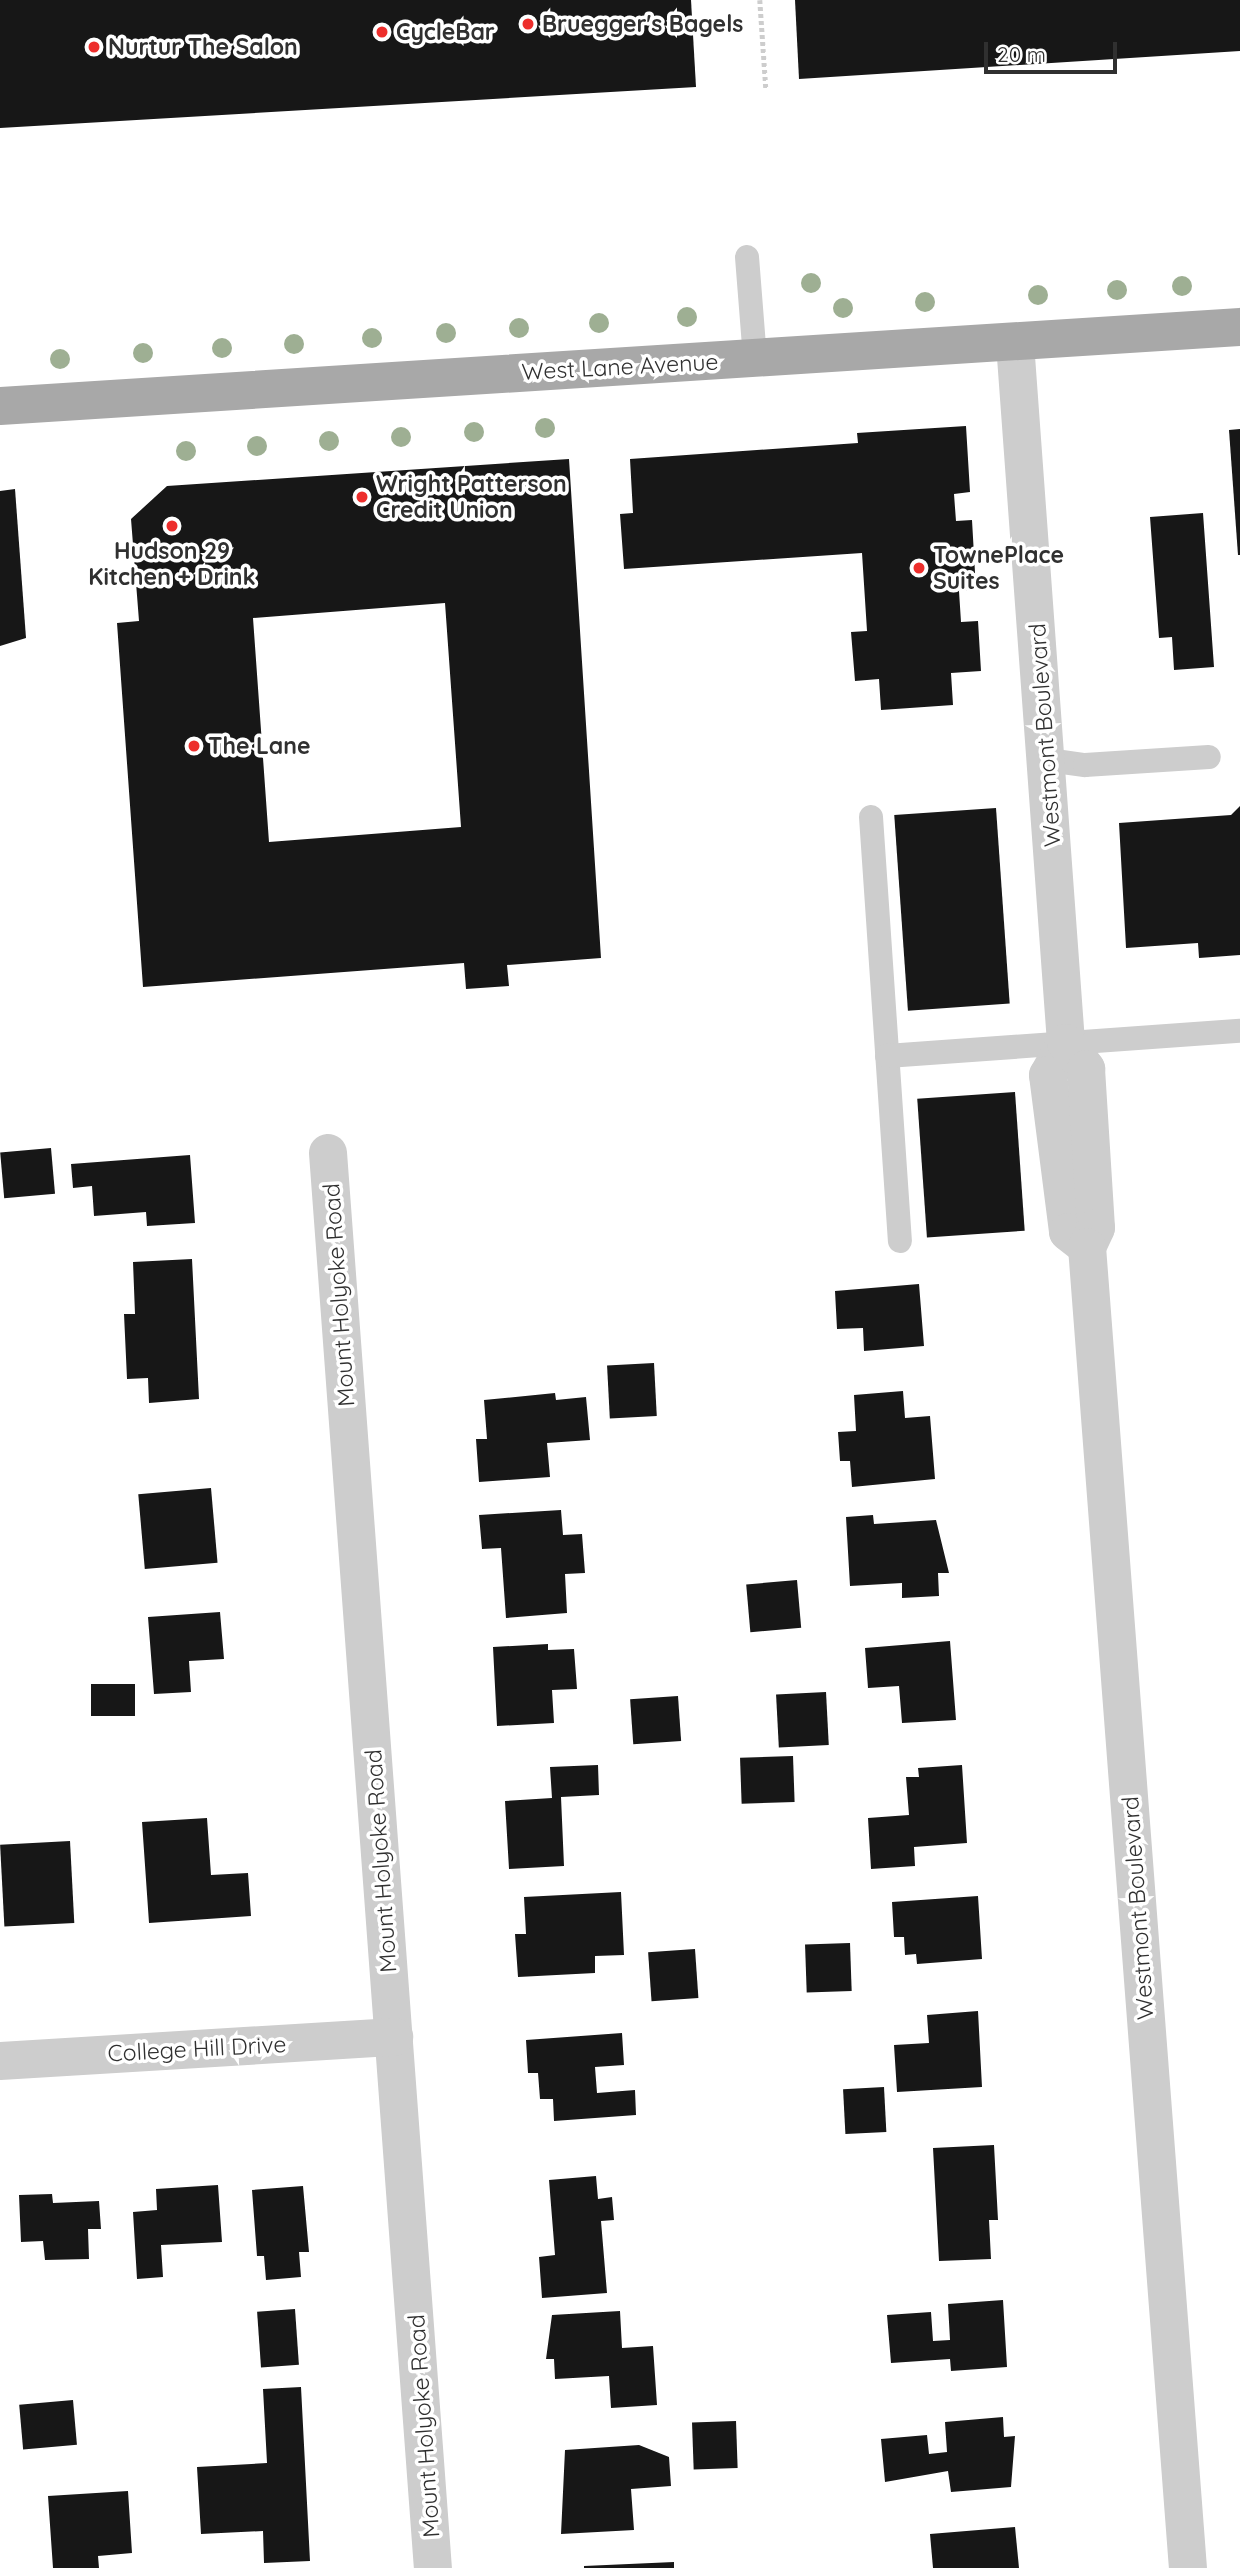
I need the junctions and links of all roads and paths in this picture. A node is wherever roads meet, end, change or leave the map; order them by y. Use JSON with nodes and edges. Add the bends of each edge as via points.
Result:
{"nodes":[{"id":1,"x":760,"y":0,"type":"edge"},
{"id":2,"x":766,"y":89,"type":"dead end"},
{"id":3,"x":747,"y":257,"type":"dead end"},
{"id":4,"x":1240,"y":327,"type":"edge"},
{"id":5,"x":1015,"y":343,"type":"junction"},
{"id":6,"x":755,"y":359,"type":"junction"},
{"id":7,"x":0,"y":406,"type":"edge"},
{"id":8,"x":1209,"y":757,"type":"dead end"},
{"id":9,"x":1048,"y":760,"type":"junction"},
{"id":10,"x":871,"y":817,"type":"dead end"},
{"id":11,"x":1240,"y":1031,"type":"edge"},
{"id":12,"x":1066,"y":1043,"type":"junction"},
{"id":13,"x":887,"y":1056,"type":"junction"},
{"id":14,"x":328,"y":1153,"type":"dead end"},
{"id":15,"x":900,"y":1241,"type":"dead end"},
{"id":16,"x":394,"y":2037,"type":"junction"},
{"id":17,"x":0,"y":2061,"type":"edge"},
{"id":18,"x":433,"y":2568,"type":"edge"},
{"id":19,"x":1188,"y":2568,"type":"edge"}],
"edges":[{"from":1,"to":2,"type":"path"},
{"from":3,"to":6,"type":"lane"},
{"from":4,"to":5,"type":"main road","name":"West Lane Avenue"},
{"from":5,"to":6,"type":"main road","name":"West Lane Avenue"},
{"from":5,"to":9,"type":"street","name":"Westmont Boulevard"},
{"from":6,"to":7,"type":"main road","name":"West Lane Avenue"},
{"from":8,"to":9,"type":"lane","via":[[1085,765]]},
{"from":9,"to":12,"type":"street","name":"Westmont Boulevard"},
{"from":10,"to":13,"type":"lane"},
{"from":11,"to":12,"type":"lane"},
{"from":12,"to":13,"type":"lane"},
{"from":12,"to":19,"type":"street","name":"Westmont Boulevard","via":[[1086,1069],[1096,1228],[1087,1247]]},
{"from":13,"to":15,"type":"lane"},
{"from":14,"to":16,"type":"street","name":"Mount Holyoke Road"},
{"from":16,"to":17,"type":"street","name":"College Hill Drive"},
{"from":16,"to":18,"type":"street","name":"Mount Holyoke Road"}]}
